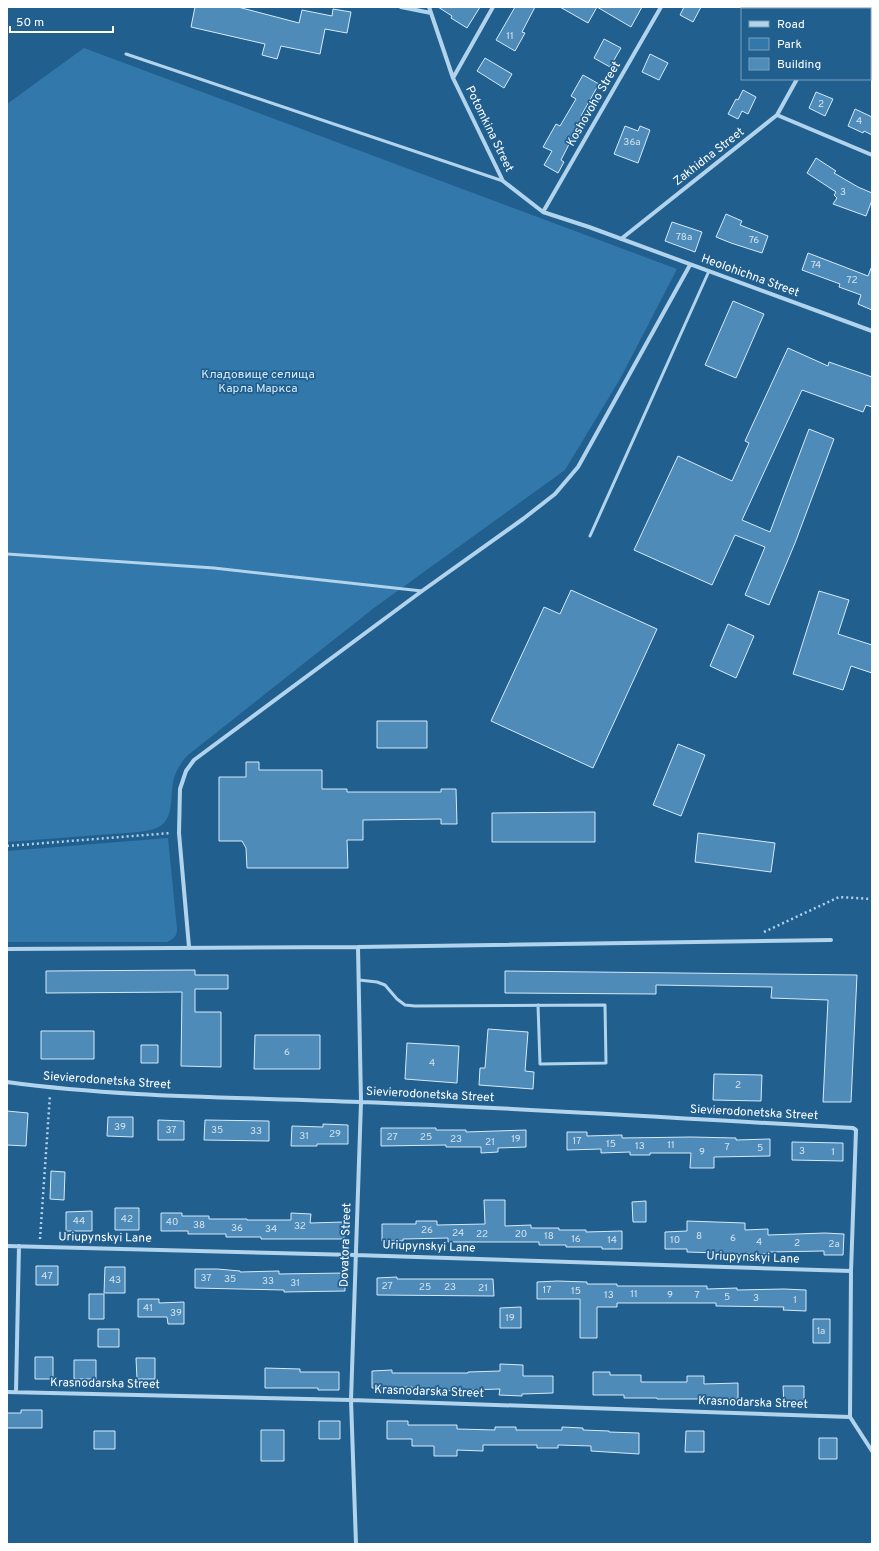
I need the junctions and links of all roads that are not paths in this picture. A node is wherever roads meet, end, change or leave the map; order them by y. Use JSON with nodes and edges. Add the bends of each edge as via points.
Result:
{"nodes":[{"id":1,"x":401,"y":7,"type":"edge"},
{"id":2,"x":429,"y":7,"type":"edge"},
{"id":3,"x":493,"y":7,"type":"edge"},
{"id":4,"x":661,"y":7,"type":"edge"},
{"id":5,"x":430,"y":13,"type":"junction"},
{"id":6,"x":126,"y":54,"type":"dead end"},
{"id":7,"x":453,"y":78,"type":"junction"},
{"id":8,"x":796,"y":80,"type":"edge"},
{"id":9,"x":777,"y":115,"type":"junction"},
{"id":10,"x":872,"y":155,"type":"edge"},
{"id":11,"x":502,"y":181,"type":"junction"},
{"id":12,"x":543,"y":212,"type":"junction"},
{"id":13,"x":620,"y":239,"type":"junction"},
{"id":14,"x":690,"y":264,"type":"junction"},
{"id":15,"x":709,"y":271,"type":"junction"},
{"id":16,"x":872,"y":331,"type":"edge"},
{"id":17,"x":590,"y":536,"type":"dead end"},
{"id":18,"x":7,"y":554,"type":"edge"},
{"id":19,"x":422,"y":591,"type":"junction"},
{"id":20,"x":831,"y":940,"type":"dead end"},
{"id":21,"x":358,"y":946,"type":"junction"},
{"id":22,"x":189,"y":947,"type":"junction"},
{"id":23,"x":7,"y":949,"type":"edge"},
{"id":24,"x":359,"y":980,"type":"junction"},
{"id":25,"x":538,"y":1005,"type":"junction"},
{"id":26,"x":7,"y":1082,"type":"edge"},
{"id":27,"x":360,"y":1102,"type":"junction"},
{"id":28,"x":7,"y":1246,"type":"edge"},
{"id":29,"x":19,"y":1246,"type":"junction"},
{"id":30,"x":355,"y":1255,"type":"junction"},
{"id":31,"x":851,"y":1271,"type":"junction"},
{"id":32,"x":7,"y":1392,"type":"edge"},
{"id":33,"x":16,"y":1392,"type":"junction"},
{"id":34,"x":350,"y":1400,"type":"junction"},
{"id":35,"x":850,"y":1417,"type":"junction"},
{"id":36,"x":872,"y":1451,"type":"edge"},
{"id":37,"x":356,"y":1544,"type":"edge"}],
"edges":[{"from":1,"to":5,"type":"street"},
{"from":2,"to":5,"type":"street","name":"Potomkina Street"},
{"from":3,"to":7,"type":"street"},
{"from":4,"to":12,"type":"street","name":"Koshovoho Street"},
{"from":5,"to":7,"type":"street","name":"Potomkina Street"},
{"from":6,"to":11,"type":"lane"},
{"from":7,"to":11,"type":"street","name":"Potomkina Street"},
{"from":8,"to":9,"type":"street","name":"Zakhidna Street"},
{"from":9,"to":10,"type":"street"},
{"from":9,"to":13,"type":"street","name":"Zakhidna Street"},
{"from":11,"to":12,"type":"street","name":"Potomkina Street"},
{"from":12,"to":13,"type":"street","name":"Potomkina Street"},
{"from":13,"to":14,"type":"street","name":"Heolohichna Street"},
{"from":14,"to":15,"type":"street","name":"Heolohichna Street"},
{"from":14,"to":19,"type":"street","via":[[578,467],[555,494]]},
{"from":15,"to":16,"type":"street","name":"Heolohichna Street"},
{"from":15,"to":17,"type":"lane"},
{"from":18,"to":19,"type":"lane","via":[[214,568]]},
{"from":19,"to":22,"type":"street","via":[[194,760],[186,771],[180,789],[179,832]]},
{"from":20,"to":21,"type":"street"},
{"from":21,"to":22,"type":"street"},
{"from":21,"to":24,"type":"street","name":"Dovatora Street"},
{"from":22,"to":23,"type":"street"},
{"from":24,"to":25,"type":"lane","via":[[385,985],[397,1000],[405,1005]]},
{"from":24,"to":27,"type":"street","name":"Dovatora Street"},
{"from":25,"to":25,"type":"lane","via":[[605,1005],[606,1064],[540,1064]]},
{"from":26,"to":27,"type":"street","name":"Sievierodonetska Street","via":[[51,1088],[162,1096]]},
{"from":27,"to":30,"type":"street","name":"Dovatora Street"},
{"from":27,"to":31,"type":"street","name":"Sievierodonetska Street","via":[[853,1128],[857,1133]]},
{"from":28,"to":29,"type":"street","name":"Uriupynskyi Lane"},
{"from":29,"to":30,"type":"street","name":"Uriupynskyi Lane"},
{"from":29,"to":33,"type":"street"},
{"from":30,"to":31,"type":"street","name":"Uriupynskyi Lane"},
{"from":30,"to":34,"type":"street","name":"Dovatora Street"},
{"from":31,"to":35,"type":"street"},
{"from":32,"to":33,"type":"street","name":"Krasnodarska Street"},
{"from":33,"to":34,"type":"street","name":"Krasnodarska Street"},
{"from":34,"to":35,"type":"street","name":"Krasnodarska Street"},
{"from":34,"to":37,"type":"street","name":"Dovatora Street"},
{"from":35,"to":36,"type":"street"}]}
